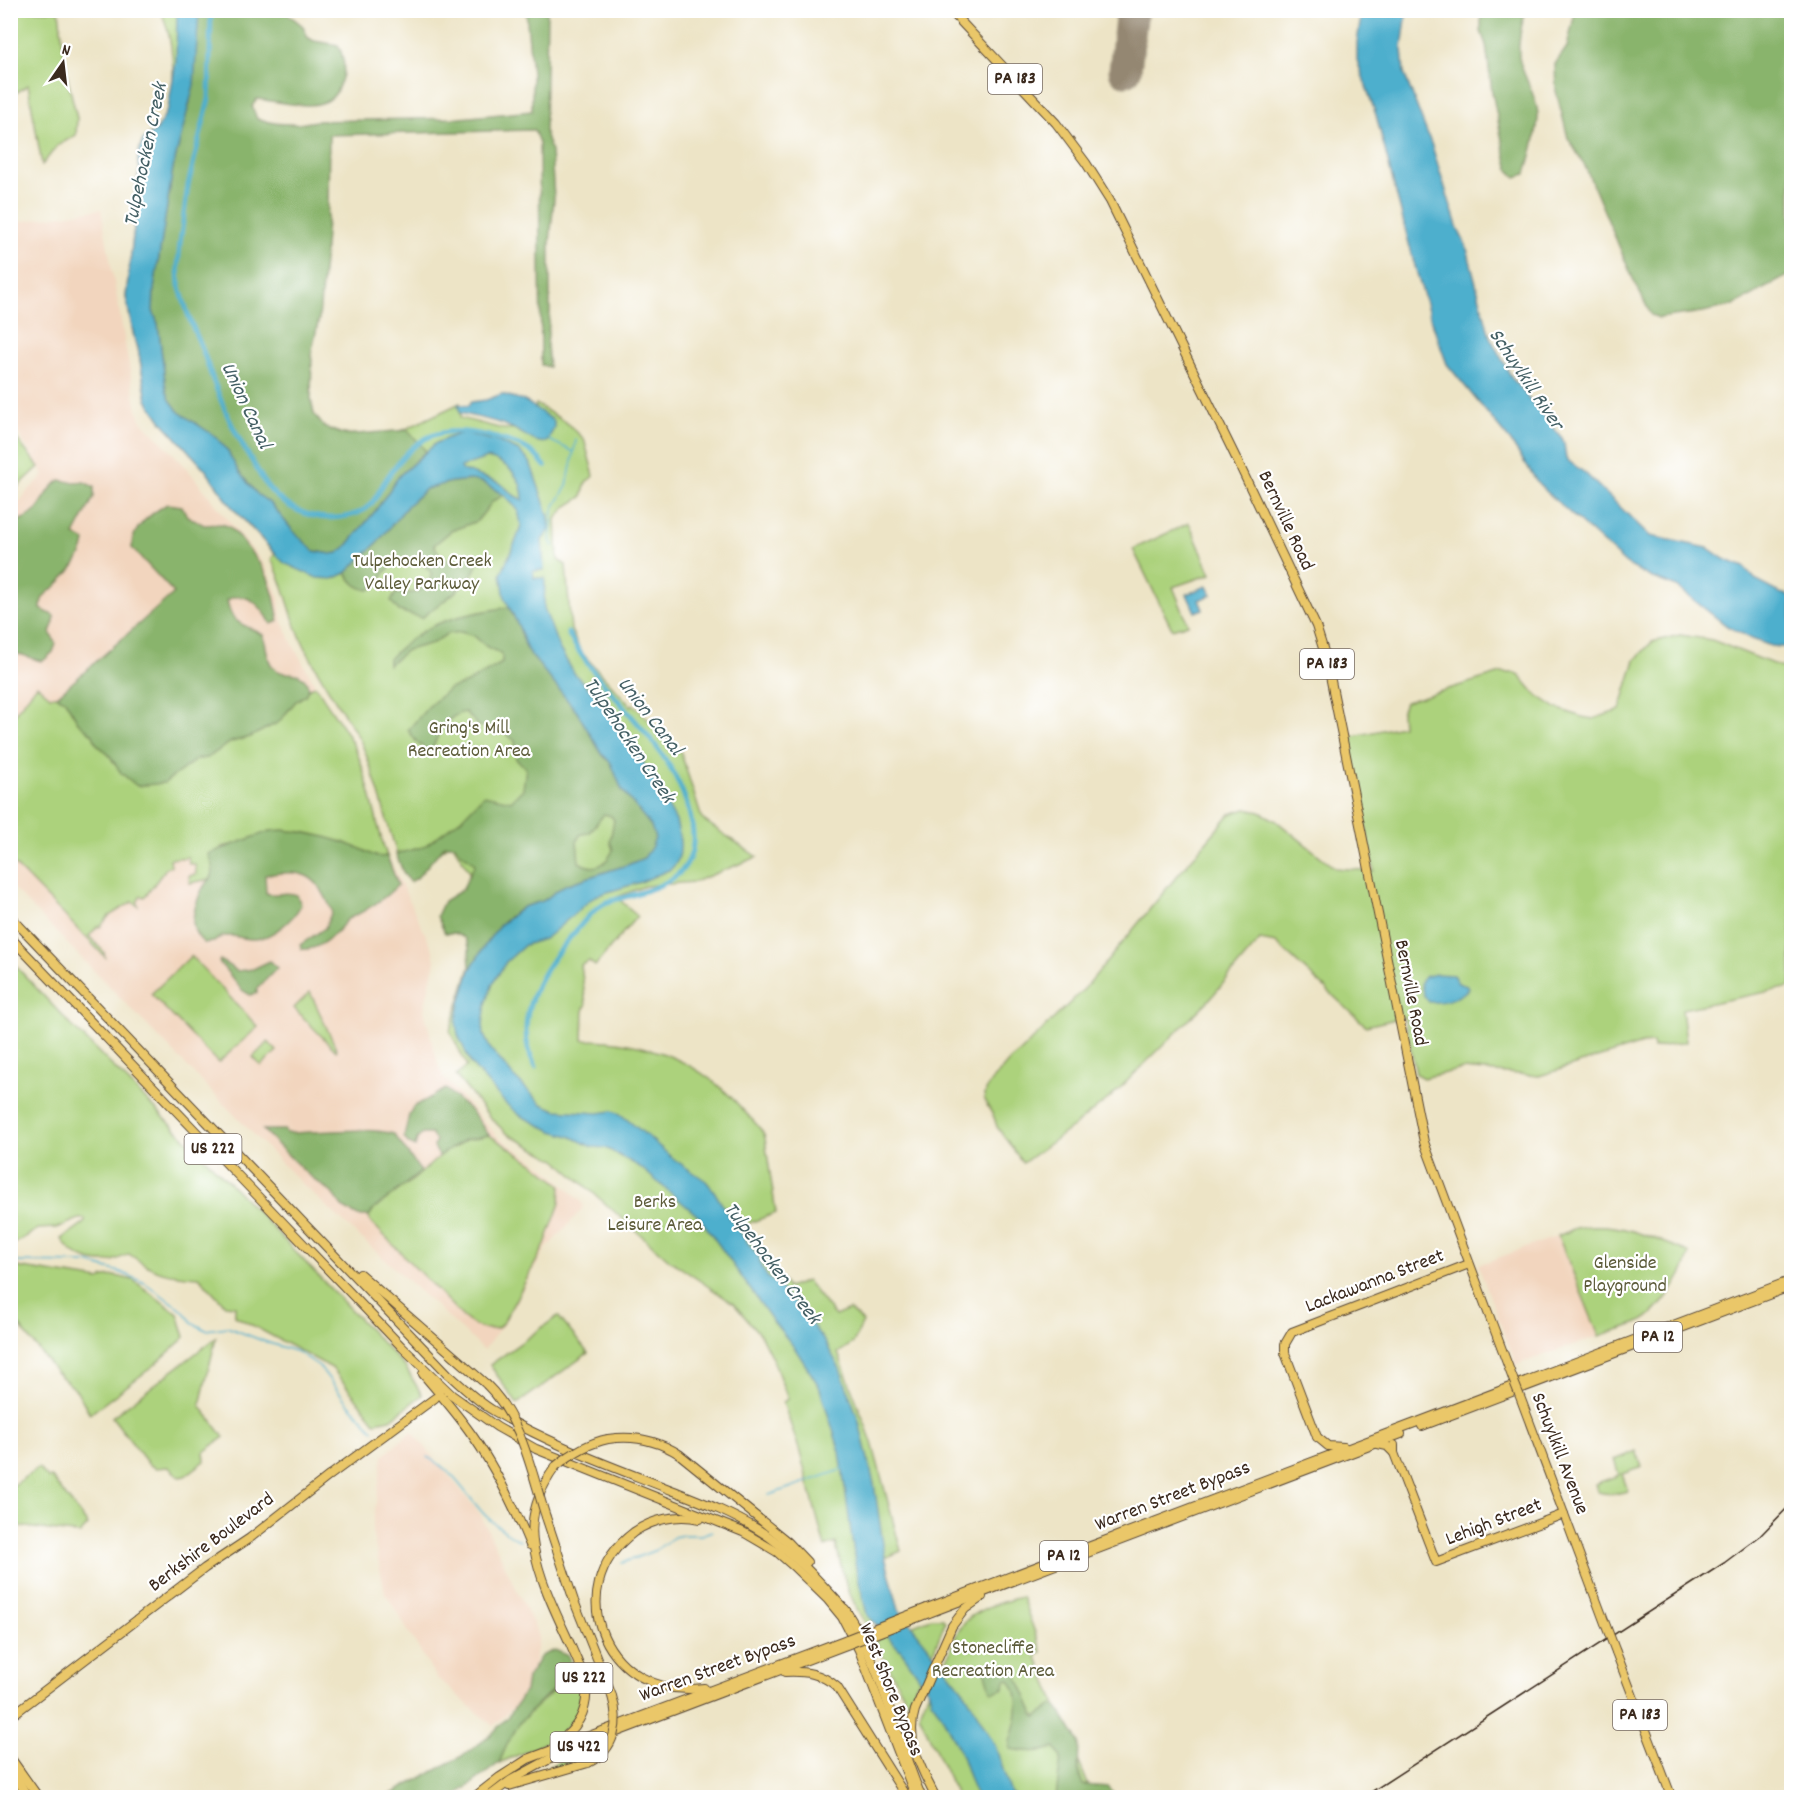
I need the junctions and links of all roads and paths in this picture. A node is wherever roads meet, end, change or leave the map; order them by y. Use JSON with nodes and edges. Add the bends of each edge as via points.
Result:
{"nodes":[{"id":1,"x":950,"y":10,"type":"edge"},
{"id":2,"x":12,"y":917,"type":"edge"},
{"id":3,"x":10,"y":937,"type":"edge"},
{"id":4,"x":1419,"y":1121,"type":"joint"},
{"id":5,"x":301,"y":1219,"type":"junction"},
{"id":6,"x":1469,"y":1264,"type":"junction"},
{"id":7,"x":1791,"y":1280,"type":"edge"},
{"id":8,"x":1791,"y":1286,"type":"edge"},
{"id":9,"x":402,"y":1347,"type":"junction"},
{"id":10,"x":435,"y":1398,"type":"dead end"},
{"id":11,"x":1397,"y":1433,"type":"junction"},
{"id":12,"x":1317,"y":1437,"type":"junction"},
{"id":13,"x":1375,"y":1444,"type":"junction"},
{"id":14,"x":1350,"y":1447,"type":"junction"},
{"id":15,"x":1394,"y":1449,"type":"junction"},
{"id":16,"x":1312,"y":1462,"type":"junction"},
{"id":17,"x":1564,"y":1514,"type":"junction"},
{"id":18,"x":743,"y":1532,"type":"junction"},
{"id":19,"x":543,"y":1576,"type":"junction"},
{"id":20,"x":996,"y":1585,"type":"junction"},
{"id":21,"x":847,"y":1612,"type":"junction"},
{"id":22,"x":848,"y":1641,"type":"junction"},
{"id":23,"x":775,"y":1673,"type":"junction"},
{"id":24,"x":719,"y":1686,"type":"junction"},
{"id":25,"x":10,"y":1717,"type":"edge"},
{"id":26,"x":10,"y":1757,"type":"edge"},
{"id":27,"x":528,"y":1759,"type":"junction"},
{"id":28,"x":10,"y":1766,"type":"edge"},
{"id":29,"x":28,"y":1797,"type":"edge"},
{"id":30,"x":39,"y":1797,"type":"edge"},
{"id":31,"x":472,"y":1797,"type":"edge"},
{"id":32,"x":486,"y":1797,"type":"edge"},
{"id":33,"x":494,"y":1797,"type":"edge"},
{"id":34,"x":907,"y":1797,"type":"edge"},
{"id":35,"x":916,"y":1797,"type":"edge"},
{"id":36,"x":922,"y":1797,"type":"edge"},
{"id":37,"x":936,"y":1797,"type":"edge"},
{"id":38,"x":1672,"y":1797,"type":"edge"}],
"edges":[{"from":1,"to":4,"type":"main road","name":"Bernville Road","number":"PA 183","via":[[1056,123],[1110,201],[1316,626],[1327,661]]},
{"from":2,"to":5,"type":"highway","number":"US 222"},
{"from":3,"to":9,"type":"highway","number":"US 222"},
{"from":4,"to":6,"type":"main road","name":"Schuylkill Avenue","number":"PA 183"},
{"from":5,"to":21,"type":"highway","via":[[448,1374],[494,1411],[544,1438],[714,1507],[759,1530],[812,1574]]},
{"from":5,"to":33,"type":"highway","number":"US 222","bridge":true,"via":[[498,1395],[511,1414],[574,1601],[612,1696],[616,1726],[602,1753],[588,1763],[517,1782]]},
{"from":6,"to":12,"type":"main road","name":"Lackawanna Street","via":[[1292,1332],[1285,1353]]},
{"from":6,"to":17,"type":"main road","name":"Schuylkill Avenue","number":"PA 183","bridge":true},
{"from":7,"to":11,"type":"highway","name":"Warren Street Bypass","number":"PA 12"},
{"from":8,"to":11,"type":"highway","name":"Warren Street Bypass","number":"PA 12"},
{"from":9,"to":18,"type":"highway","via":[[471,1410],[536,1449]]},
{"from":9,"to":19,"type":"highway","number":"US 222","via":[[492,1464]]},
{"from":10,"to":25,"type":"main road","name":"Berkshire Boulevard"},
{"from":11,"to":13,"type":"highway","name":"Warren Street Bypass","number":"PA 12"},
{"from":11,"to":14,"type":"highway","name":"Warren Street Bypass","number":"PA 12"},
{"from":11,"to":15,"type":"highway"},
{"from":12,"to":14,"type":"highway","via":[[1328,1446]]},
{"from":12,"to":16,"type":"highway","via":[[1318,1450]]},
{"from":13,"to":15,"type":"highway"},
{"from":13,"to":20,"type":"highway","name":"Warren Street Bypass","number":"PA 12"},
{"from":14,"to":16,"type":"highway","name":"Warren Street Bypass","number":"PA 12"},
{"from":15,"to":17,"type":"main road","name":"Lehigh Street","via":[[1436,1562]]},
{"from":16,"to":20,"type":"highway","name":"Warren Street Bypass","number":"PA 12"},
{"from":17,"to":38,"type":"main road","name":"Schuylkill Avenue","number":"PA 183","bridge":true},
{"from":18,"to":24,"type":"highway","via":[[692,1517],[653,1522],[638,1529],[617,1548],[607,1562],[599,1586],[597,1612],[603,1634],[630,1671],[669,1688]]},
{"from":18,"to":35,"type":"highway","name":"West Shore Bypass","via":[[777,1552],[842,1617],[859,1650]]},
{"from":19,"to":21,"type":"highway","bridge":true,"via":[[534,1548],[534,1512],[544,1483],[556,1466],[587,1445],[630,1437],[659,1443],[679,1454],[788,1542]]},
{"from":19,"to":27,"type":"highway","number":"US 222","via":[[583,1676],[586,1702],[568,1735]]},
{"from":20,"to":22,"type":"highway","name":"Warren Street Bypass","number":"PA 12","bridge":true},
{"from":20,"to":37,"type":"highway","via":[[965,1609],[949,1632],[915,1710],[912,1741]]},
{"from":21,"to":36,"type":"highway","name":"West Shore Bypass","via":[[875,1671]]},
{"from":22,"to":23,"type":"highway","name":"Warren Street Bypass","number":"PA 12"},
{"from":22,"to":24,"type":"highway","name":"Warren Street Bypass","number":"PA 12"},
{"from":23,"to":32,"type":"highway","name":"Warren Street Bypass","number":"US 422","via":[[559,1754]]},
{"from":23,"to":34,"type":"highway","number":"US 422","via":[[810,1673],[837,1687]]},
{"from":24,"to":27,"type":"highway","name":"Warren Street Bypass","number":"PA 12"},
{"from":26,"to":30,"type":"main road"},
{"from":27,"to":31,"type":"highway","name":"Warren Street Bypass","number":"US 222"},
{"from":28,"to":29,"type":"main road"}]}
